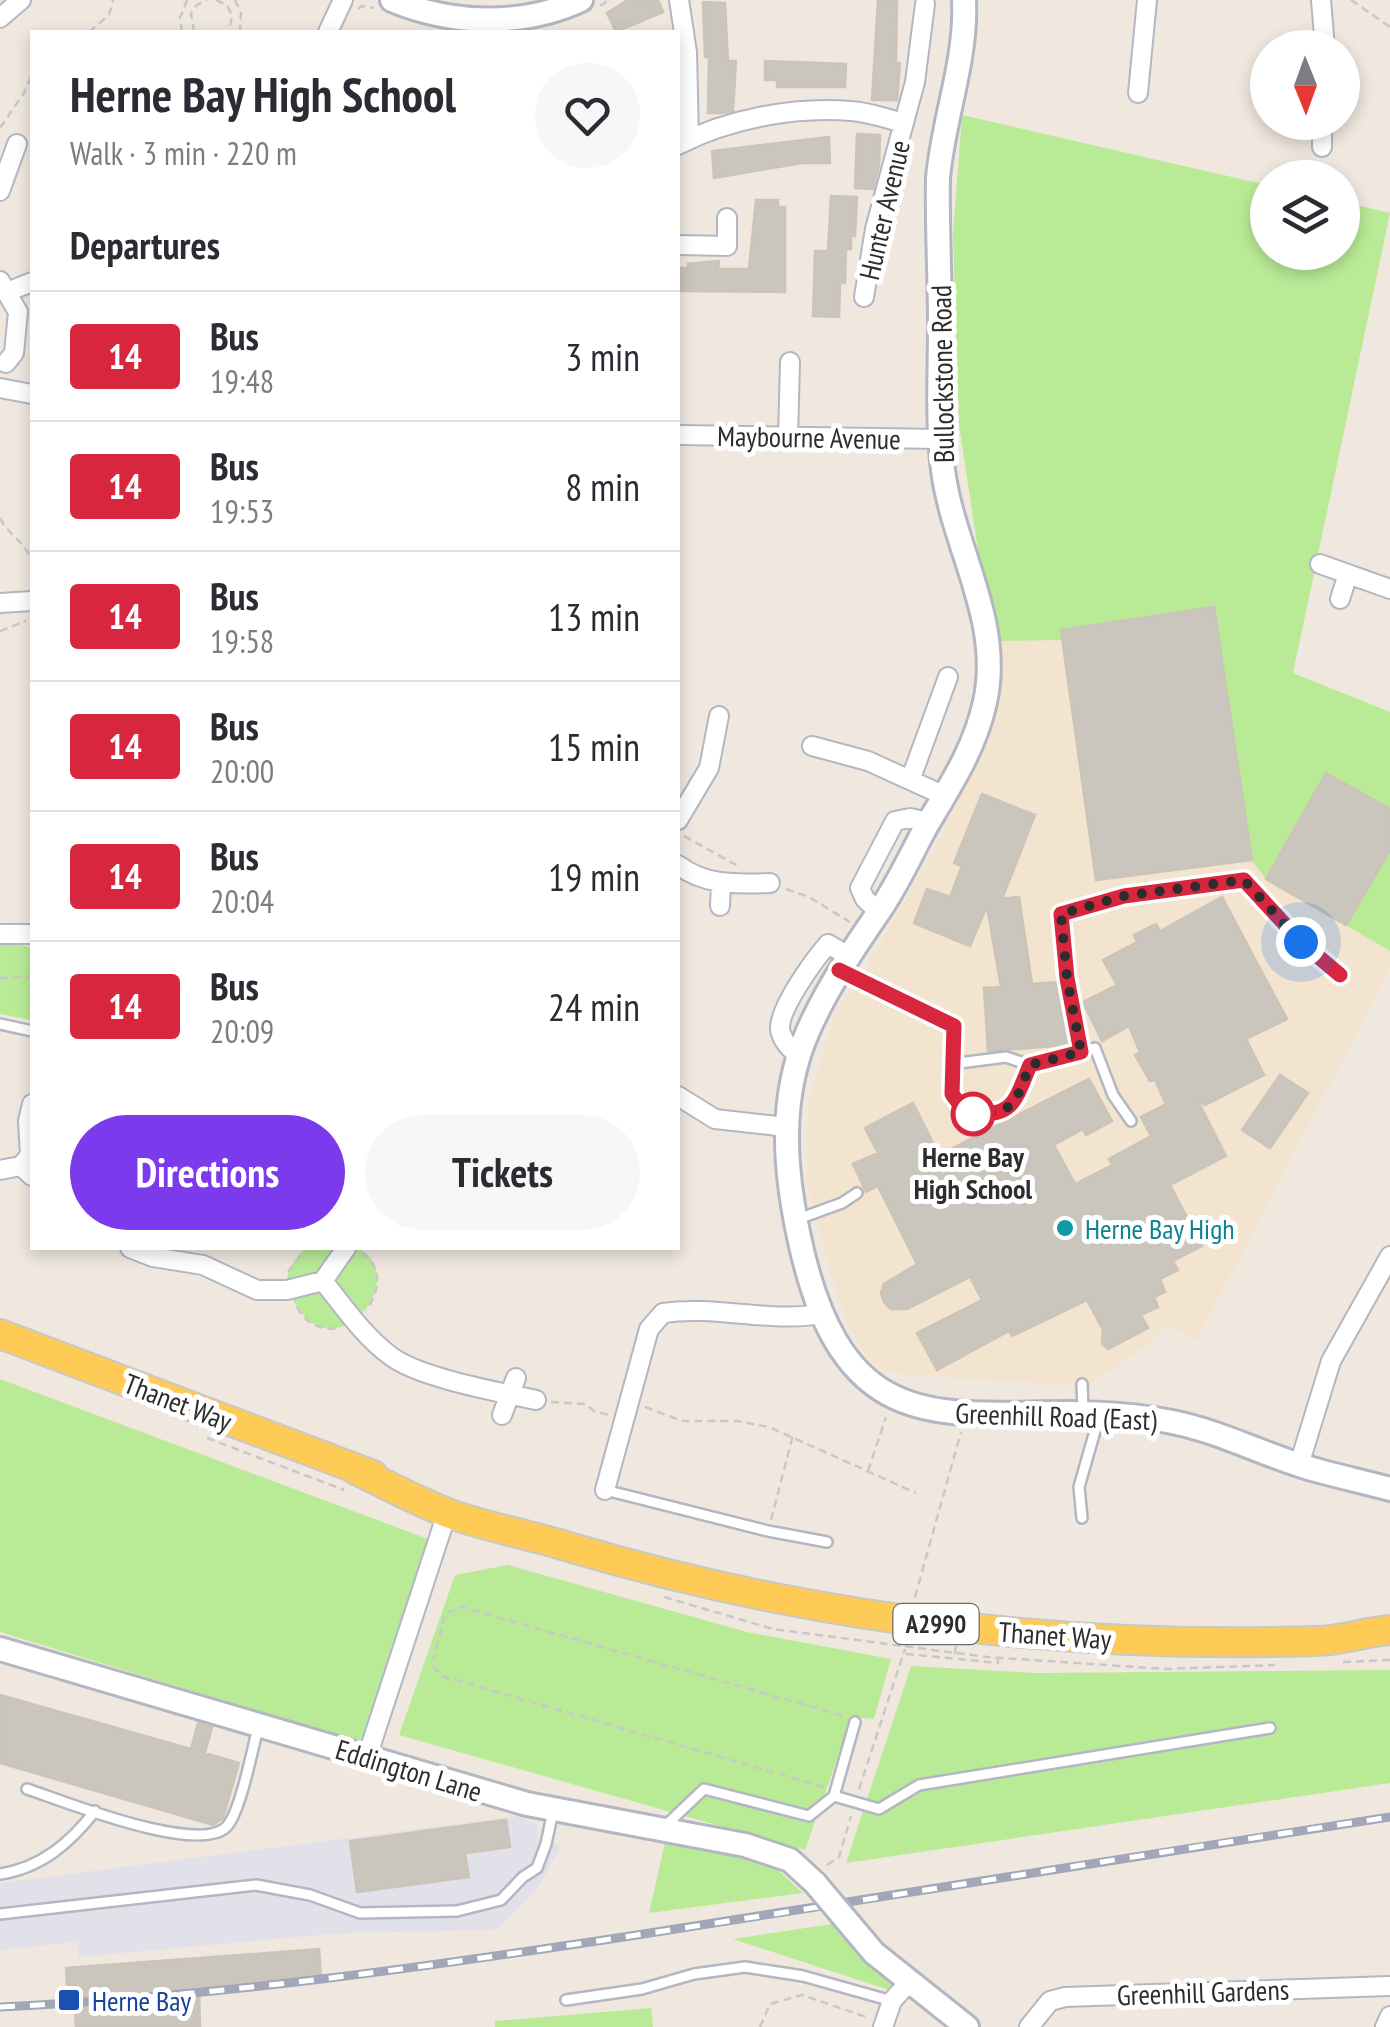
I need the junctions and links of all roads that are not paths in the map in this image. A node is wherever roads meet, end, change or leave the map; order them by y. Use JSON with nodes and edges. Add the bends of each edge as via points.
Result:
{"nodes":[{"id":1,"x":21,"y":0,"type":"edge"},
{"id":2,"x":343,"y":0,"type":"edge"},
{"id":3,"x":392,"y":0,"type":"edge"},
{"id":4,"x":581,"y":0,"type":"edge"},
{"id":5,"x":679,"y":0,"type":"edge"},
{"id":6,"x":964,"y":0,"type":"edge"},
{"id":7,"x":1148,"y":0,"type":"edge"},
{"id":8,"x":1321,"y":0,"type":"edge"},
{"id":9,"x":925,"y":4,"type":"dead end"},
{"id":10,"x":0,"y":18,"type":"edge"},
{"id":11,"x":329,"y":30,"type":"edge"},
{"id":12,"x":1324,"y":30,"type":"edge"},
{"id":13,"x":1138,"y":93,"type":"dead end"},
{"id":14,"x":904,"y":124,"type":"junction"},
{"id":15,"x":1322,"y":140,"type":"edge"},
{"id":16,"x":683,"y":142,"type":"edge"},
{"id":17,"x":1322,"y":146,"type":"dead end"},
{"id":18,"x":10,"y":152,"type":"edge"},
{"id":19,"x":0,"y":191,"type":"edge"},
{"id":20,"x":727,"y":218,"type":"dead end"},
{"id":21,"x":680,"y":245,"type":"edge"},
{"id":22,"x":30,"y":282,"type":"edge"},
{"id":23,"x":4,"y":287,"type":"edge"},
{"id":24,"x":864,"y":298,"type":"dead end"},
{"id":25,"x":790,"y":362,"type":"dead end"},
{"id":26,"x":6,"y":363,"type":"dead end"},
{"id":27,"x":0,"y":388,"type":"edge"},
{"id":28,"x":30,"y":394,"type":"edge"},
{"id":29,"x":680,"y":435,"type":"edge"},
{"id":30,"x":788,"y":437,"type":"junction"},
{"id":31,"x":941,"y":439,"type":"junction"},
{"id":32,"x":1320,"y":564,"type":"dead end"},
{"id":33,"x":1348,"y":574,"type":"junction"},
{"id":34,"x":1390,"y":589,"type":"edge"},
{"id":35,"x":1340,"y":599,"type":"dead end"},
{"id":36,"x":30,"y":601,"type":"edge"},
{"id":37,"x":0,"y":603,"type":"edge"},
{"id":38,"x":948,"y":677,"type":"dead end"},
{"id":39,"x":719,"y":716,"type":"dead end"},
{"id":40,"x":812,"y":746,"type":"dead end"},
{"id":41,"x":911,"y":778,"type":"junction"},
{"id":42,"x":945,"y":796,"type":"junction"},
{"id":43,"x":680,"y":817,"type":"edge"},
{"id":44,"x":680,"y":867,"type":"edge"},
{"id":45,"x":721,"y":884,"type":"junction"},
{"id":46,"x":770,"y":884,"type":"road end"},
{"id":47,"x":720,"y":906,"type":"dead end"},
{"id":48,"x":0,"y":934,"type":"edge"},
{"id":49,"x":30,"y":934,"type":"edge"},
{"id":50,"x":843,"y":963,"type":"junction"},
{"id":51,"x":1340,"y":975,"type":"dead end"},
{"id":52,"x":0,"y":1024,"type":"edge"},
{"id":53,"x":30,"y":1032,"type":"edge"},
{"id":54,"x":1081,"y":1052,"type":"junction"},
{"id":55,"x":950,"y":1064,"type":"junction"},
{"id":56,"x":1030,"y":1065,"type":"junction"},
{"id":57,"x":680,"y":1097,"type":"edge"},
{"id":58,"x":30,"y":1112,"type":"edge"},
{"id":59,"x":1131,"y":1121,"type":"dead end"},
{"id":60,"x":786,"y":1127,"type":"junction"},
{"id":61,"x":30,"y":1155,"type":"edge"},
{"id":62,"x":0,"y":1170,"type":"edge"},
{"id":63,"x":27,"y":1171,"type":"edge"},
{"id":64,"x":857,"y":1193,"type":"dead end"},
{"id":65,"x":796,"y":1220,"type":"junction"},
{"id":66,"x":135,"y":1250,"type":"edge"},
{"id":67,"x":345,"y":1250,"type":"edge"},
{"id":68,"x":1390,"y":1256,"type":"edge"},
{"id":69,"x":323,"y":1281,"type":"junction"},
{"id":70,"x":821,"y":1314,"type":"junction"},
{"id":71,"x":0,"y":1334,"type":"edge"},
{"id":72,"x":1082,"y":1384,"type":"dead end"},
{"id":73,"x":512,"y":1386,"type":"junction"},
{"id":74,"x":893,"y":1397,"type":"joint"},
{"id":75,"x":536,"y":1400,"type":"road end"},
{"id":76,"x":1092,"y":1414,"type":"junction"},
{"id":77,"x":502,"y":1415,"type":"dead end"},
{"id":78,"x":1299,"y":1465,"type":"junction"},
{"id":79,"x":356,"y":1470,"type":"junction"},
{"id":80,"x":1390,"y":1489,"type":"edge"},
{"id":81,"x":605,"y":1490,"type":"joint"},
{"id":82,"x":447,"y":1513,"type":"junction"},
{"id":83,"x":1082,"y":1518,"type":"dead end"},
{"id":84,"x":536,"y":1536,"type":"junction"},
{"id":85,"x":826,"y":1542,"type":"dead end"},
{"id":86,"x":1390,"y":1630,"type":"edge"},
{"id":87,"x":1345,"y":1640,"type":"junction"},
{"id":88,"x":1390,"y":1646,"type":"edge"},
{"id":89,"x":0,"y":1649,"type":"edge"},
{"id":90,"x":855,"y":1722,"type":"road end"},
{"id":91,"x":259,"y":1726,"type":"junction"},
{"id":92,"x":1270,"y":1728,"type":"dead end"},
{"id":93,"x":367,"y":1757,"type":"junction"},
{"id":94,"x":26,"y":1788,"type":"dead end"},
{"id":95,"x":834,"y":1793,"type":"junction"},
{"id":96,"x":94,"y":1811,"type":"junction"},
{"id":97,"x":553,"y":1811,"type":"junction"},
{"id":98,"x":662,"y":1829,"type":"junction"},
{"id":99,"x":0,"y":1874,"type":"edge"},
{"id":100,"x":0,"y":1914,"type":"edge"},
{"id":101,"x":910,"y":1981,"type":"junction"},
{"id":102,"x":1390,"y":1986,"type":"edge"},
{"id":103,"x":566,"y":2000,"type":"dead end"},
{"id":104,"x":892,"y":2002,"type":"junction"},
{"id":105,"x":1390,"y":2016,"type":"edge"},
{"id":106,"x":884,"y":2025,"type":"edge"},
{"id":107,"x":967,"y":2027,"type":"edge"},
{"id":108,"x":1029,"y":2027,"type":"edge"},
{"id":109,"x":1384,"y":2027,"type":"edge"}],
"edges":[{"from":1,"to":10,"type":"street"},
{"from":2,"to":11,"type":"street"},
{"from":3,"to":4,"type":"street","via":[[496,20]]},
{"from":5,"to":16,"type":"street","name":"Hunter Avenue","via":[[688,52]]},
{"from":6,"to":31,"type":"street","name":"Bullockstone Road","via":[[938,178]]},
{"from":7,"to":13,"type":"street"},
{"from":8,"to":12,"type":"street"},
{"from":9,"to":14,"type":"street","name":"Hunter Avenue"},
{"from":14,"to":16,"type":"street","name":"Hunter Avenue","via":[[854,111],[814,110],[754,118]]},
{"from":14,"to":24,"type":"street","name":"Hunter Avenue"},
{"from":15,"to":17,"type":"street"},
{"from":18,"to":19,"type":"street"},
{"from":20,"to":21,"type":"street","via":[[727,246]]},
{"from":22,"to":23,"type":"street"},
{"from":23,"to":26,"type":"street","via":[[18,312],[14,353]]},
{"from":25,"to":30,"type":"street"},
{"from":27,"to":28,"type":"street"},
{"from":29,"to":30,"type":"street","name":"Maybourne Avenue"},
{"from":30,"to":31,"type":"street","name":"Maybourne Avenue"},
{"from":31,"to":42,"type":"street","name":"Bullockstone Road","via":[[943,473],[988,651],[980,723]]},
{"from":32,"to":33,"type":"street"},
{"from":33,"to":34,"type":"street"},
{"from":33,"to":35,"type":"street"},
{"from":36,"to":37,"type":"street"},
{"from":38,"to":41,"type":"street"},
{"from":39,"to":43,"type":"street","via":[[709,768]]},
{"from":40,"to":41,"type":"street"},
{"from":41,"to":42,"type":"street"},
{"from":42,"to":50,"type":"street","name":"Bullockstone Road"},
{"from":44,"to":45,"type":"street"},
{"from":45,"to":46,"type":"street"},
{"from":45,"to":47,"type":"street"},
{"from":48,"to":49,"type":"street"},
{"from":50,"to":55,"type":"lane","via":[[954,1026]]},
{"from":50,"to":60,"type":"street","name":"Bullockstone Road","via":[[798,1056]]},
{"from":51,"to":54,"type":"lane","via":[[1244,880],[1124,896],[1061,914]]},
{"from":52,"to":53,"type":"lane"},
{"from":54,"to":56,"type":"lane"},
{"from":54,"to":59,"type":"lane","via":[[1095,1048]]},
{"from":55,"to":56,"type":"lane","via":[[1006,1057]]},
{"from":55,"to":56,"type":"lane","via":[[952,1094],[966,1113],[997,1114],[1012,1106]]},
{"from":57,"to":60,"type":"street","via":[[716,1119]]},
{"from":58,"to":61,"type":"street"},
{"from":60,"to":65,"type":"street","name":"Bullockstone Road"},
{"from":62,"to":63,"type":"street"},
{"from":64,"to":65,"type":"lane"},
{"from":65,"to":70,"type":"street","name":"Bullockstone Road"},
{"from":66,"to":69,"type":"street","via":[[202,1265],[258,1290]]},
{"from":67,"to":69,"type":"street"},
{"from":68,"to":78,"type":"street","via":[[1331,1361]]},
{"from":69,"to":73,"type":"street","via":[[396,1360]]},
{"from":70,"to":74,"type":"street","name":"Bullockstone Road","via":[[859,1372]]},
{"from":70,"to":81,"type":"street","via":[[787,1319],[663,1312],[649,1329]]},
{"from":71,"to":79,"type":"main road","name":"Thanet Way","number":"A2990"},
{"from":72,"to":76,"type":"lane"},
{"from":73,"to":75,"type":"street"},
{"from":73,"to":77,"type":"street"},
{"from":74,"to":76,"type":"street","name":"Greenhill Road (East)","via":[[960,1414]]},
{"from":76,"to":78,"type":"street","name":"Greenhill Road (East)","via":[[1221,1433]]},
{"from":76,"to":83,"type":"lane","via":[[1079,1487]]},
{"from":78,"to":80,"type":"street","name":"Greenhill Road (East)"},
{"from":79,"to":82,"type":"main road","name":"Thanet Way","number":"A2990"},
{"from":79,"to":84,"type":"main road","name":"Thanet Way","number":"A2990","via":[[454,1499]]},
{"from":81,"to":85,"type":"lane"},
{"from":82,"to":84,"type":"main road","name":"Thanet Way","number":"A2990"},
{"from":82,"to":93,"type":"street"},
{"from":84,"to":87,"type":"main road","name":"Thanet Way","number":"A2990","via":[[723,1587],[929,1624],[1142,1641]]},
{"from":86,"to":87,"type":"main road","name":"Thanet Way","number":"A2990"},
{"from":87,"to":88,"type":"main road","name":"Thanet Way","number":"A2990"},
{"from":89,"to":91,"type":"street","name":"Eddington Lane"},
{"from":90,"to":95,"type":"lane"},
{"from":91,"to":93,"type":"street","name":"Eddington Lane"},
{"from":91,"to":96,"type":"lane","via":[[226,1828],[212,1835],[173,1833]]},
{"from":92,"to":95,"type":"lane","via":[[919,1785],[880,1808]]},
{"from":93,"to":97,"type":"street","name":"Eddington Lane"},
{"from":94,"to":96,"type":"lane"},
{"from":95,"to":98,"type":"lane","via":[[808,1816],[704,1789]]},
{"from":96,"to":99,"type":"lane","via":[[54,1853]]},
{"from":97,"to":98,"type":"street","name":"Eddington Lane"},
{"from":97,"to":100,"type":"lane","via":[[536,1868],[502,1900],[457,1911],[360,1913],[256,1885]]},
{"from":98,"to":101,"type":"street","name":"Eddington Lane","bridge":true,"via":[[790,1860],[874,1953]]},
{"from":101,"to":104,"type":"street"},
{"from":101,"to":107,"type":"street"},
{"from":102,"to":108,"type":"street","name":"Greenhill Gardens","via":[[1065,1997],[1050,2001]]},
{"from":103,"to":104,"type":"lane","via":[[746,1967]]},
{"from":104,"to":106,"type":"street"},
{"from":105,"to":109,"type":"street"}]}
